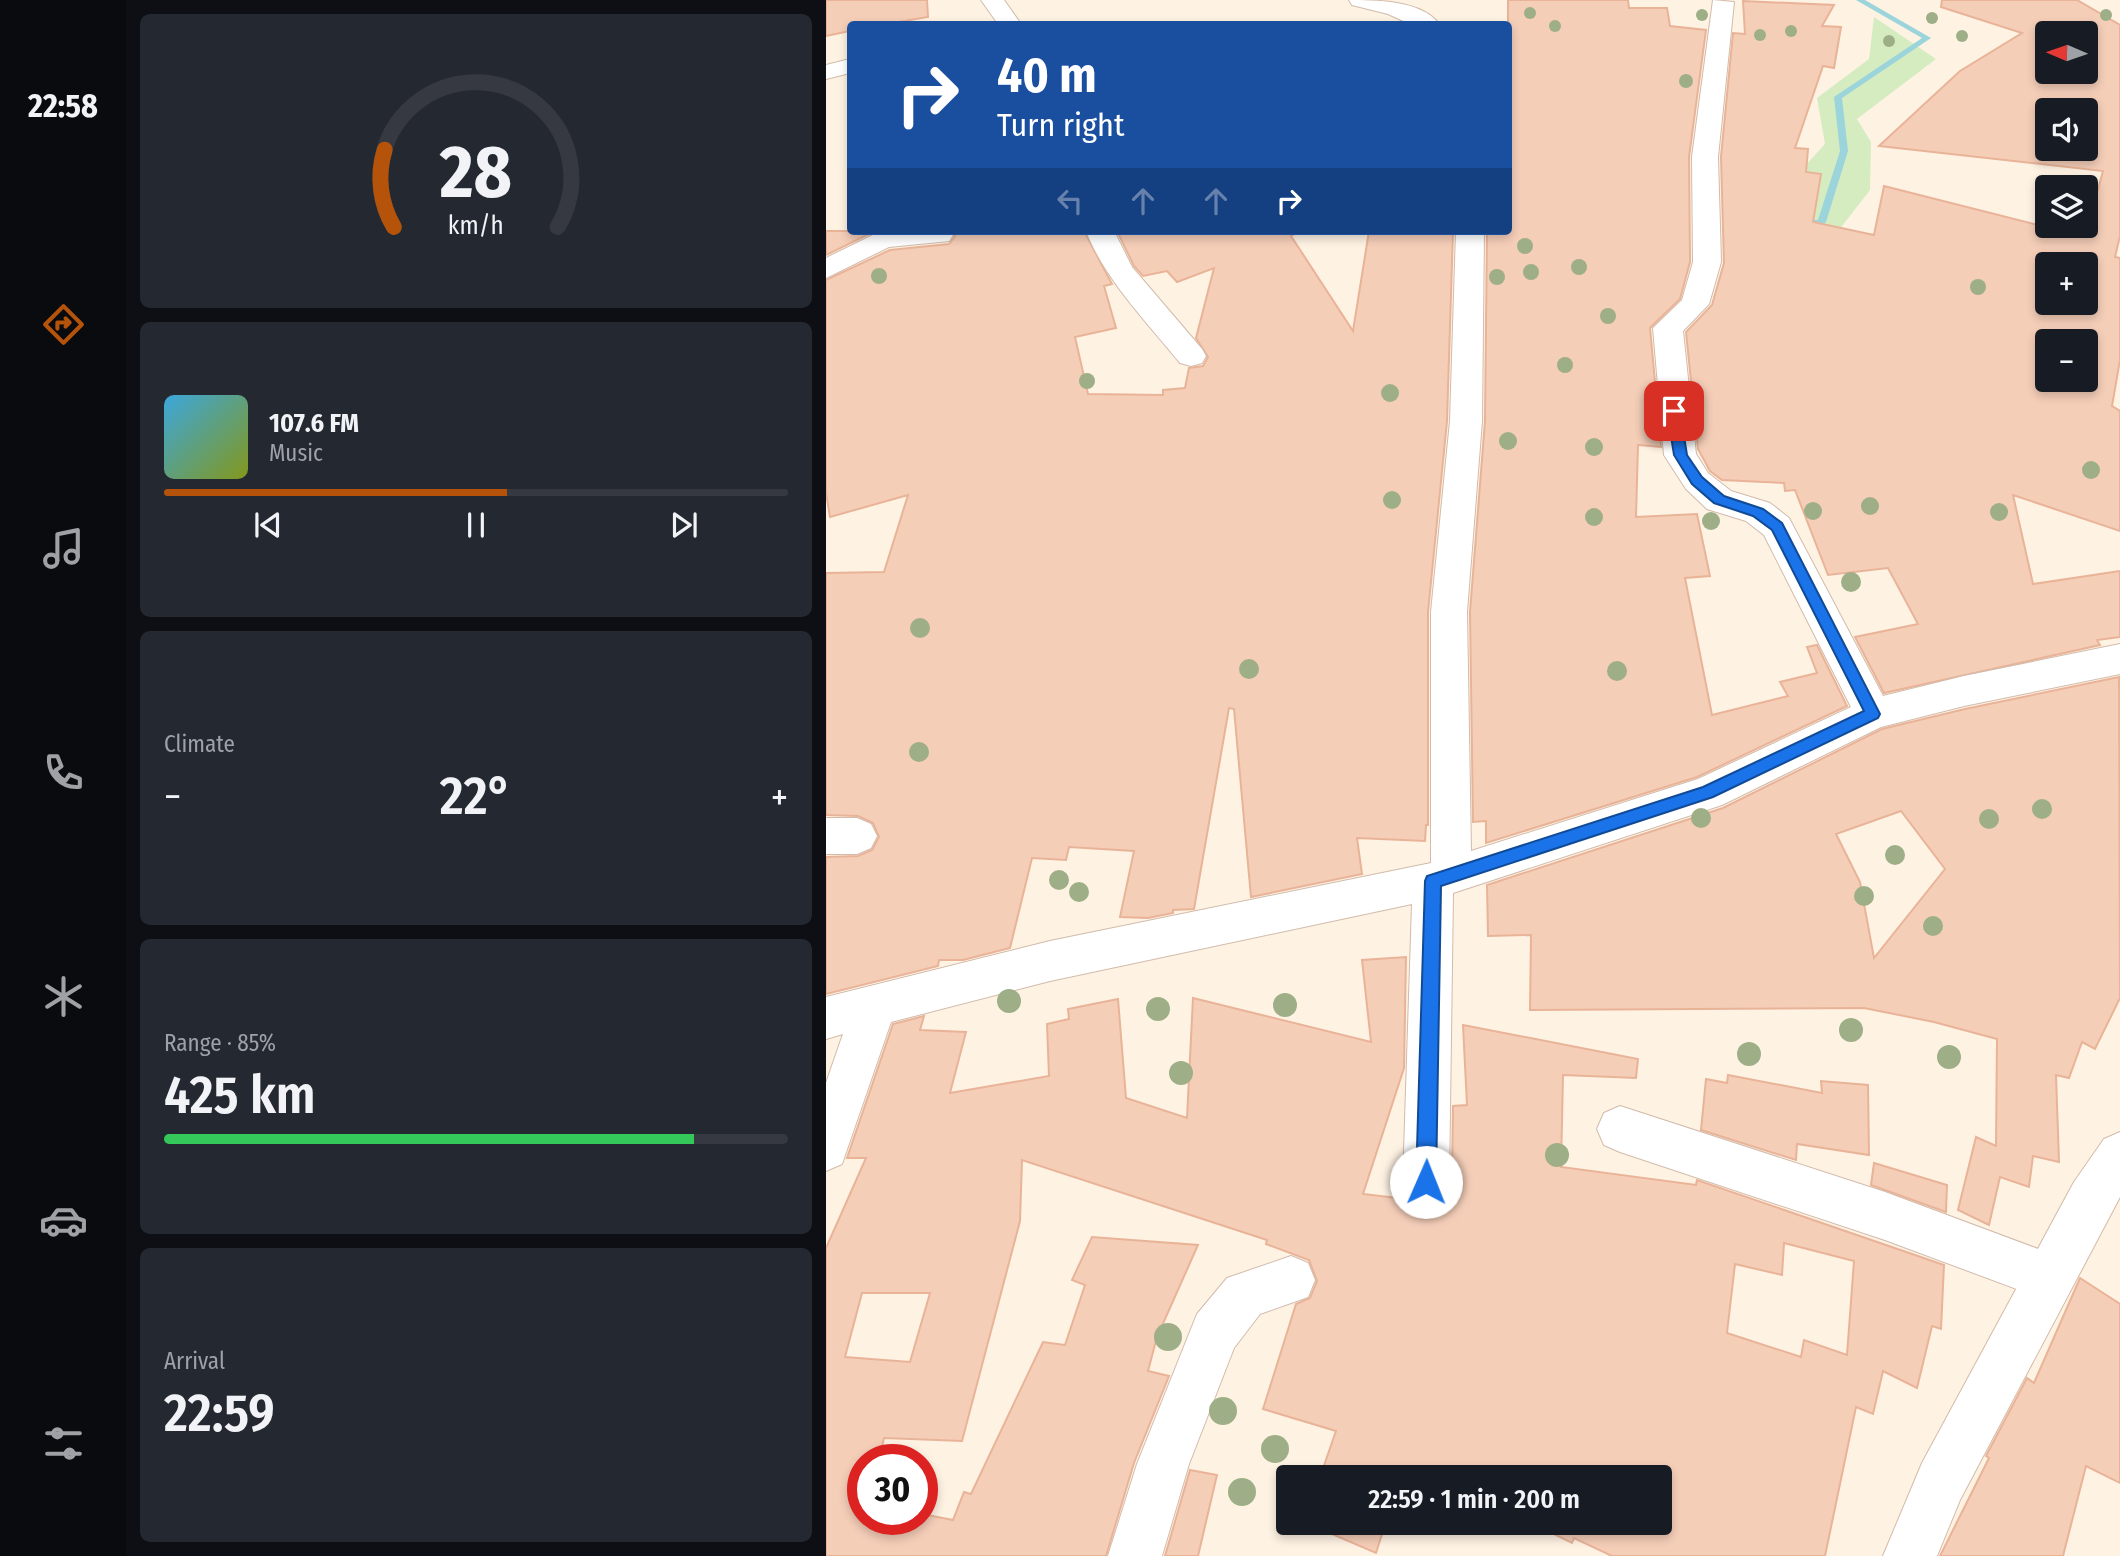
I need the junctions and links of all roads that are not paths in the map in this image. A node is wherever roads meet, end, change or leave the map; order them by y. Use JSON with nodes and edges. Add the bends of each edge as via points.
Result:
{"nodes":[{"id":1,"x":992,"y":0,"type":"edge"},
{"id":2,"x":1360,"y":0,"type":"edge"},
{"id":3,"x":1723,"y":2,"type":"dead end"},
{"id":4,"x":1007,"y":21,"type":"edge"},
{"id":5,"x":1421,"y":21,"type":"edge"},
{"id":6,"x":847,"y":67,"type":"edge"},
{"id":7,"x":826,"y":72,"type":"edge"},
{"id":8,"x":939,"y":235,"type":"dead end"},
{"id":9,"x":1102,"y":235,"type":"edge"},
{"id":10,"x":1470,"y":235,"type":"edge"},
{"id":11,"x":826,"y":269,"type":"edge"},
{"id":12,"x":1191,"y":356,"type":"dead end"},
{"id":13,"x":2120,"y":659,"type":"edge"},
{"id":14,"x":1873,"y":714,"type":"junction"},
{"id":15,"x":1442,"y":878,"type":"junction"},
{"id":16,"x":875,"y":1006,"type":"junction"},
{"id":17,"x":826,"y":1018,"type":"edge"},
{"id":18,"x":1620,"y":1129,"type":"dead end"},
{"id":19,"x":826,"y":1148,"type":"edge"},
{"id":20,"x":2120,"y":1155,"type":"edge"},
{"id":21,"x":1426,"y":1182,"type":"dead end"},
{"id":22,"x":2049,"y":1277,"type":"junction"},
{"id":23,"x":1291,"y":1280,"type":"dead end"},
{"id":24,"x":1135,"y":1556,"type":"edge"},
{"id":25,"x":1910,"y":1556,"type":"edge"}],
"edges":[{"from":1,"to":4,"type":"street"},
{"from":2,"to":5,"type":"street"},
{"from":3,"to":14,"type":"street","via":[[1705,157],[1707,262],[1695,304],[1668,328],[1681,455],[1697,481],[1719,500],[1758,512],[1777,527]]},
{"from":6,"to":7,"type":"street"},
{"from":8,"to":11,"type":"street","via":[[883,239]]},
{"from":9,"to":12,"type":"street","via":[[1122,273]]},
{"from":10,"to":15,"type":"street","via":[[1466,421],[1449,612]]},
{"from":13,"to":14,"type":"street"},
{"from":14,"to":15,"type":"street","via":[[1707,793]]},
{"from":15,"to":16,"type":"street","via":[[1050,961]]},
{"from":15,"to":21,"type":"street"},
{"from":16,"to":17,"type":"street"},
{"from":16,"to":19,"type":"street"},
{"from":18,"to":22,"type":"street","via":[[1885,1216]]},
{"from":20,"to":22,"type":"street"},
{"from":22,"to":25,"type":"street","via":[[1941,1482]]},
{"from":23,"to":24,"type":"street","via":[[1244,1295],[1215,1332],[1163,1464]]}]}
